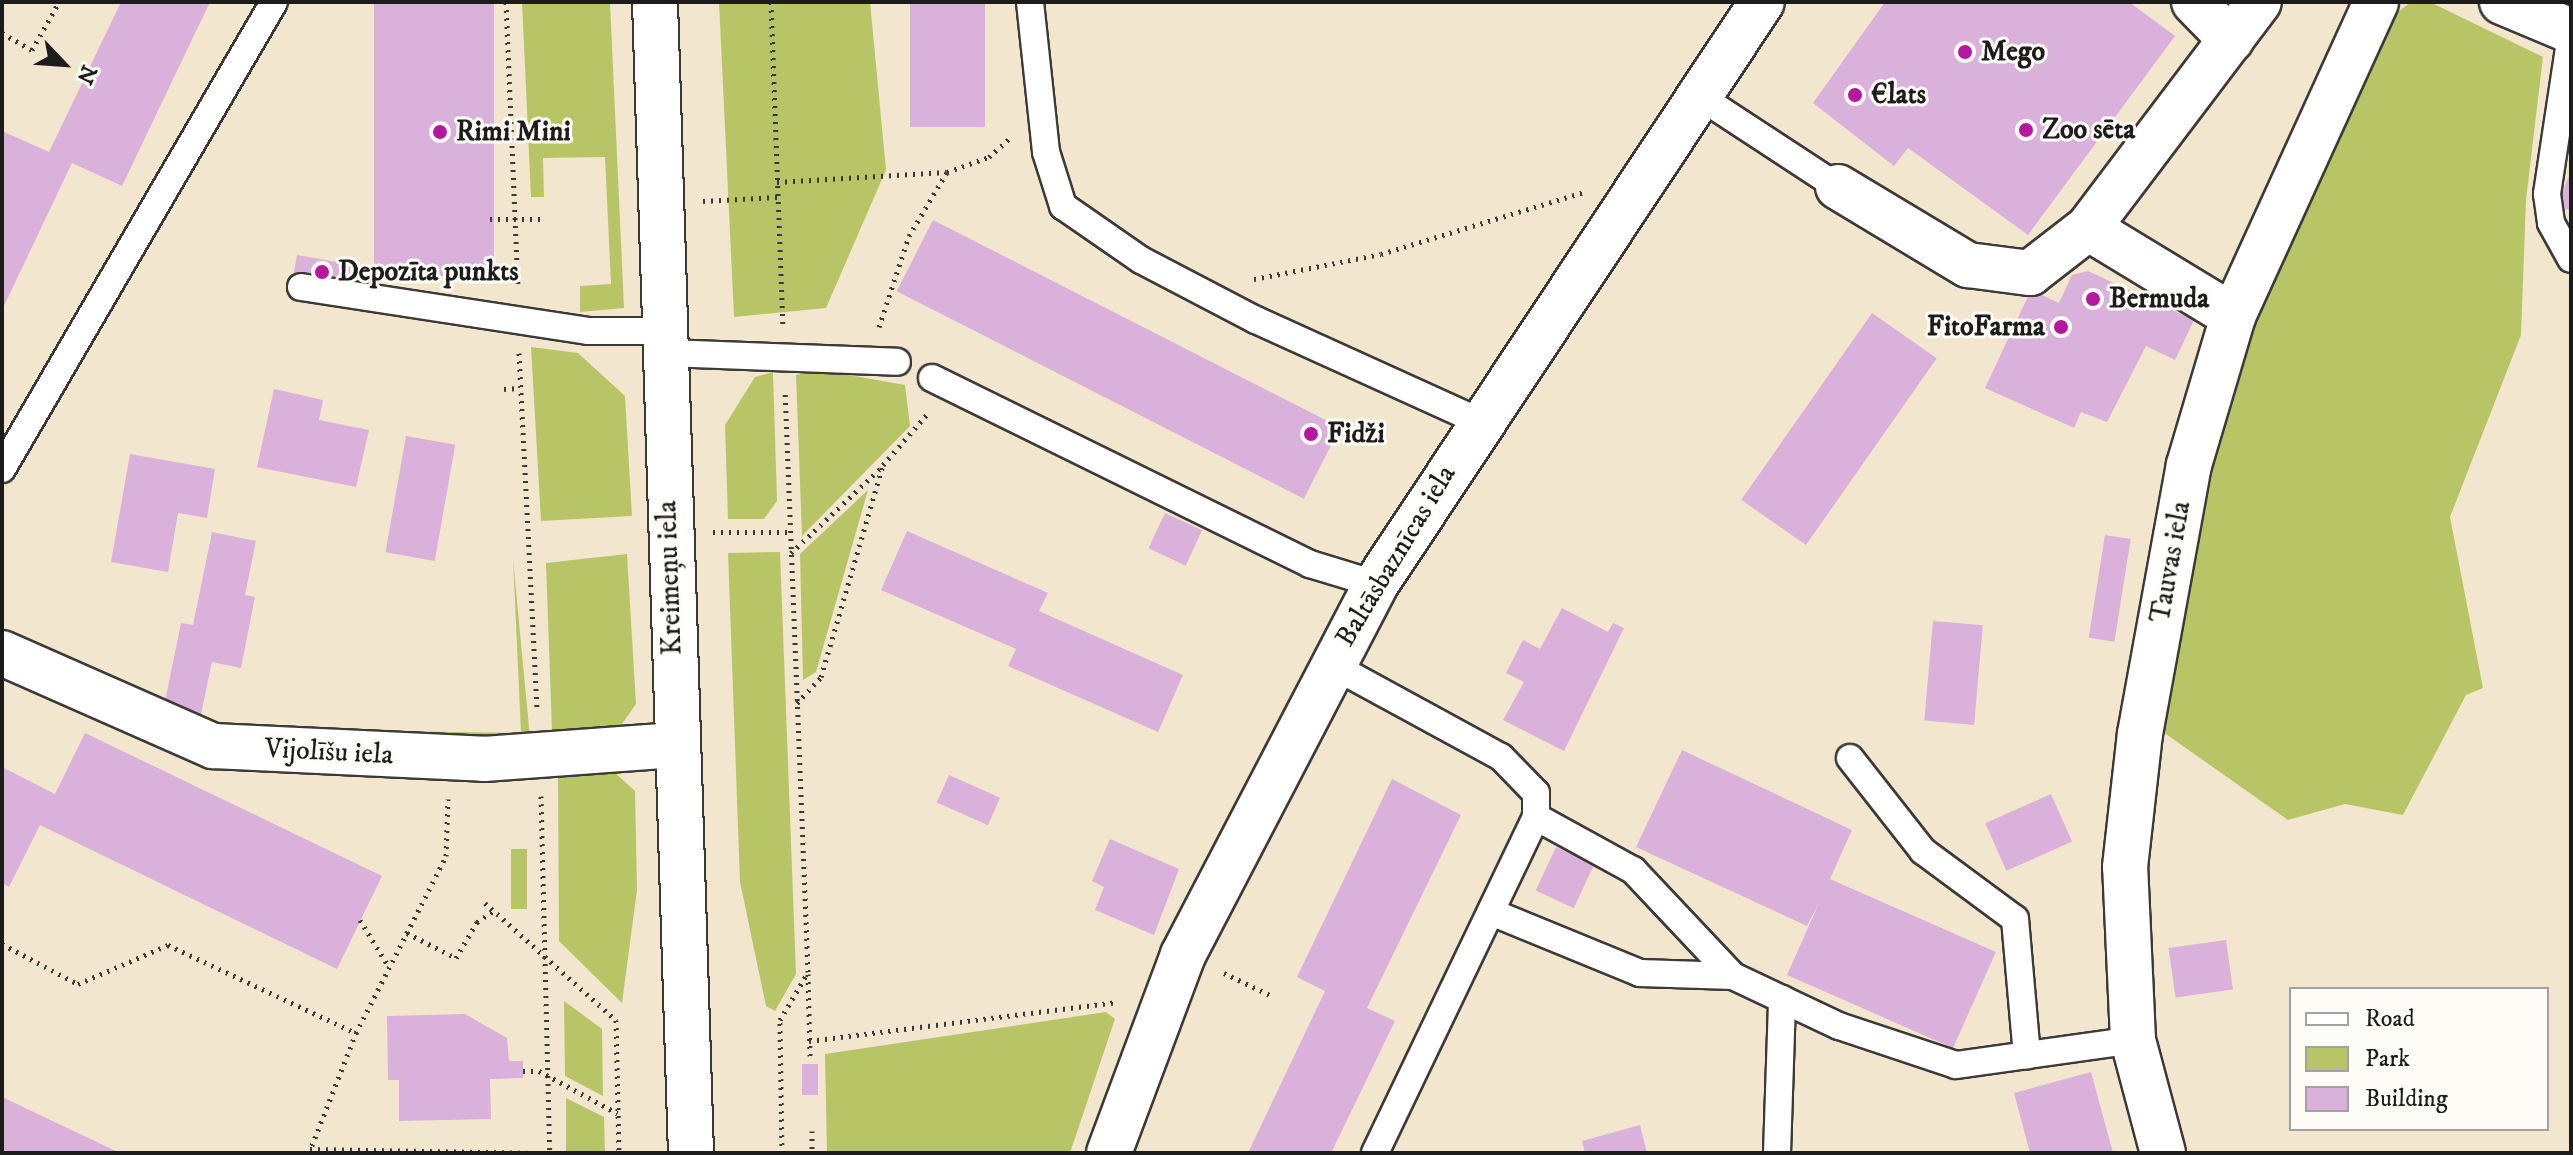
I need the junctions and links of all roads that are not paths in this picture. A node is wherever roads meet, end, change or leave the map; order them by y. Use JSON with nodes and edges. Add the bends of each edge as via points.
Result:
{"nodes":[{"id":1,"x":274,"y":2,"type":"edge"},
{"id":2,"x":655,"y":2,"type":"edge"},
{"id":3,"x":1030,"y":2,"type":"edge"},
{"id":4,"x":1762,"y":2,"type":"edge"},
{"id":5,"x":2194,"y":2,"type":"edge"},
{"id":6,"x":2259,"y":2,"type":"edge"},
{"id":7,"x":2376,"y":2,"type":"edge"},
{"id":8,"x":2502,"y":2,"type":"edge"},
{"id":9,"x":2571,"y":33,"type":"edge"},
{"id":10,"x":2231,"y":40,"type":"junction"},
{"id":11,"x":1699,"y":96,"type":"junction"},
{"id":12,"x":1838,"y":187,"type":"joint"},
{"id":13,"x":2088,"y":228,"type":"junction"},
{"id":14,"x":2571,"y":259,"type":"edge"},
{"id":15,"x":301,"y":287,"type":"dead end"},
{"id":16,"x":2233,"y":316,"type":"junction"},
{"id":17,"x":666,"y":342,"type":"junction"},
{"id":18,"x":884,"y":361,"type":"road end"},
{"id":19,"x":937,"y":381,"type":"road end"},
{"id":20,"x":1479,"y":421,"type":"junction"},
{"id":21,"x":2,"y":469,"type":"edge"},
{"id":22,"x":1376,"y":584,"type":"junction"},
{"id":23,"x":2,"y":653,"type":"edge"},
{"id":24,"x":1332,"y":665,"type":"junction"},
{"id":25,"x":675,"y":745,"type":"junction"},
{"id":26,"x":1850,"y":758,"type":"dead end"},
{"id":27,"x":1536,"y":817,"type":"junction"},
{"id":28,"x":1491,"y":912,"type":"junction"},
{"id":29,"x":1733,"y":976,"type":"junction"},
{"id":30,"x":1782,"y":999,"type":"junction"},
{"id":31,"x":2133,"y":1040,"type":"junction"},
{"id":32,"x":2027,"y":1055,"type":"junction"},
{"id":33,"x":691,"y":1153,"type":"edge"},
{"id":34,"x":1109,"y":1153,"type":"edge"},
{"id":35,"x":1375,"y":1153,"type":"edge"},
{"id":36,"x":1777,"y":1153,"type":"edge"},
{"id":37,"x":2163,"y":1153,"type":"edge"}],
"edges":[{"from":1,"to":21,"type":"lane"},
{"from":2,"to":17,"type":"street","name":"Kreimeņu iela"},
{"from":3,"to":20,"type":"lane","via":[[1046,152],[1063,206],[1198,290]]},
{"from":4,"to":11,"type":"street","name":"Baltāsbaznīcas iela"},
{"from":5,"to":10,"type":"street"},
{"from":6,"to":10,"type":"street"},
{"from":7,"to":16,"type":"street","name":"Tauvas iela"},
{"from":8,"to":9,"type":"street"},
{"from":9,"to":14,"type":"lane","via":[[2547,194],[2551,223]]},
{"from":10,"to":13,"type":"street"},
{"from":11,"to":12,"type":"lane"},
{"from":11,"to":20,"type":"street","name":"Baltāsbaznīcas iela"},
{"from":12,"to":13,"type":"street","via":[[1968,265],[2030,273]]},
{"from":13,"to":16,"type":"street"},
{"from":15,"to":17,"type":"lane"},
{"from":16,"to":31,"type":"street","name":"Tauvas iela","via":[[2189,465],[2140,734],[2125,867]]},
{"from":17,"to":18,"type":"lane"},
{"from":17,"to":25,"type":"street","name":"Kreimeņu iela"},
{"from":19,"to":22,"type":"lane","via":[[1310,564]]},
{"from":20,"to":22,"type":"street","name":"Baltāsbaznīcas iela"},
{"from":22,"to":24,"type":"street","name":"Baltāsbaznīcas iela"},
{"from":23,"to":25,"type":"street","name":"Vijolīšu iela","via":[[213,746],[473,763]]},
{"from":24,"to":27,"type":"lane","via":[[1501,757],[1536,793]]},
{"from":24,"to":34,"type":"street","name":"Baltāsbaznīcas iela","via":[[1183,955]]},
{"from":25,"to":33,"type":"street","name":"Kreimeņu iela"},
{"from":26,"to":32,"type":"lane","via":[[1923,851],[2015,919]]},
{"from":27,"to":28,"type":"lane"},
{"from":27,"to":29,"type":"lane","via":[[1633,870]]},
{"from":28,"to":29,"type":"lane","via":[[1640,973]]},
{"from":28,"to":35,"type":"lane"},
{"from":29,"to":30,"type":"lane"},
{"from":30,"to":32,"type":"lane","via":[[1956,1065]]},
{"from":30,"to":36,"type":"lane"},
{"from":31,"to":32,"type":"lane"},
{"from":31,"to":37,"type":"street","name":"Tauvas iela"}]}
